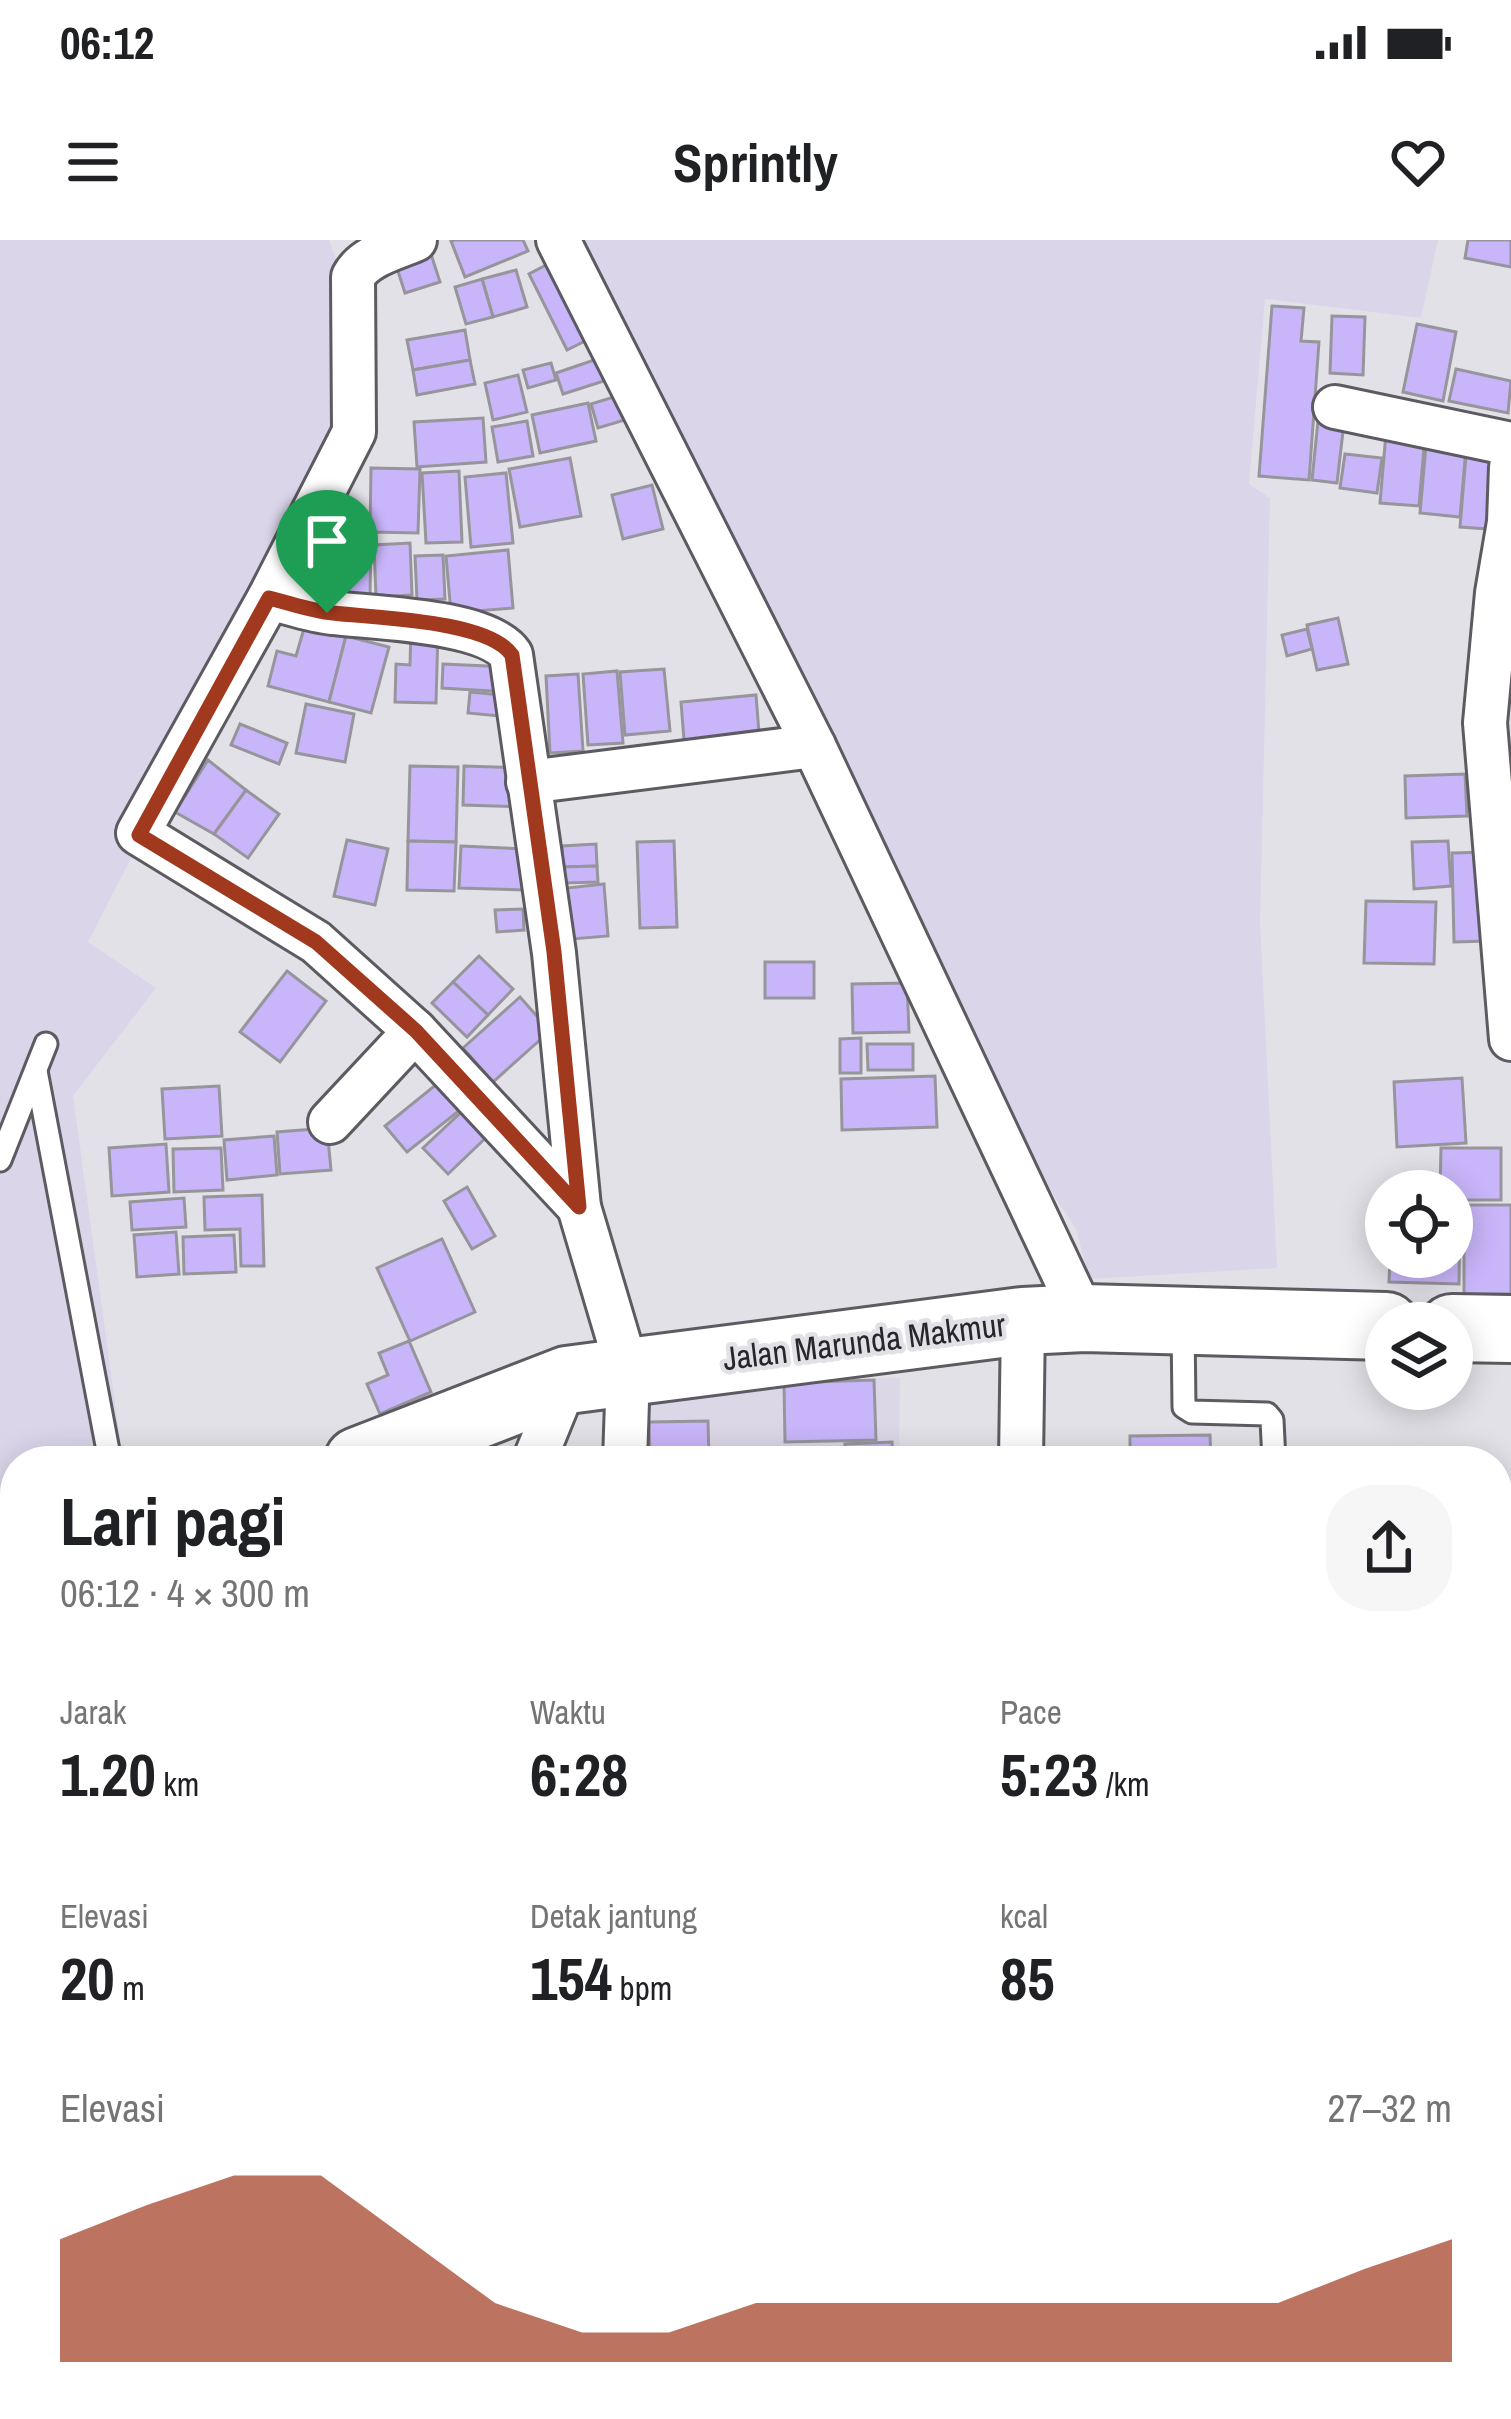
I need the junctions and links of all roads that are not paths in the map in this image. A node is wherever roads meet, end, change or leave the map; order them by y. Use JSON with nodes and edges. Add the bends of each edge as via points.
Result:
{"nodes":[{"id":1,"x":416,"y":240,"type":"edge"},
{"id":2,"x":558,"y":240,"type":"edge"},
{"id":3,"x":1335,"y":407,"type":"dead end"},
{"id":4,"x":1511,"y":444,"type":"edge"},
{"id":5,"x":1511,"y":467,"type":"edge"},
{"id":6,"x":269,"y":598,"type":"junction"},
{"id":7,"x":1502,"y":631,"type":"edge"},
{"id":8,"x":814,"y":746,"type":"junction"},
{"id":9,"x":528,"y":782,"type":"junction"},
{"id":10,"x":416,"y":1031,"type":"junction"},
{"id":11,"x":1511,"y":1039,"type":"edge"},
{"id":12,"x":46,"y":1044,"type":"dead end"},
{"id":13,"x":36,"y":1071,"type":"junction"},
{"id":14,"x":330,"y":1121,"type":"dead end"},
{"id":15,"x":0,"y":1160,"type":"edge"},
{"id":16,"x":579,"y":1207,"type":"junction"},
{"id":17,"x":1053,"y":1319,"type":"junction"},
{"id":18,"x":1183,"y":1320,"type":"junction"},
{"id":19,"x":1365,"y":1325,"type":"edge"},
{"id":20,"x":1473,"y":1328,"type":"edge"},
{"id":21,"x":1511,"y":1329,"type":"edge"},
{"id":22,"x":598,"y":1376,"type":"junction"},
{"id":23,"x":107,"y":1446,"type":"edge"},
{"id":24,"x":400,"y":1446,"type":"edge"},
{"id":25,"x":545,"y":1446,"type":"edge"},
{"id":26,"x":620,"y":1446,"type":"edge"},
{"id":27,"x":1025,"y":1446,"type":"edge"},
{"id":28,"x":1273,"y":1446,"type":"edge"}],
"edges":[{"from":1,"to":6,"type":"street","via":[[370,260],[353,278],[356,427]]},
{"from":2,"to":8,"type":"street"},
{"from":3,"to":4,"type":"street"},
{"from":5,"to":7,"type":"street"},
{"from":6,"to":9,"type":"street","via":[[327,613],[427,622],[508,648]]},
{"from":6,"to":10,"type":"street","via":[[139,835],[316,942]]},
{"from":7,"to":11,"type":"street","via":[[1485,723]]},
{"from":8,"to":9,"type":"street"},
{"from":8,"to":17,"type":"street"},
{"from":9,"to":16,"type":"street"},
{"from":10,"to":14,"type":"street"},
{"from":10,"to":16,"type":"street"},
{"from":12,"to":13,"type":"lane"},
{"from":13,"to":15,"type":"lane"},
{"from":13,"to":23,"type":"lane"},
{"from":16,"to":22,"type":"street"},
{"from":17,"to":18,"type":"main road","name":"Jalan Marunda Makmur"},
{"from":17,"to":22,"type":"main road","name":"Jalan Marunda Makmur"},
{"from":17,"to":27,"type":"street"},
{"from":18,"to":19,"type":"main road","name":"Jalan Marunda Makmur"},
{"from":18,"to":28,"type":"lane","via":[[1184,1407],[1267,1414]]},
{"from":20,"to":21,"type":"main road"},
{"from":22,"to":24,"type":"main road","name":"Jalan Marunda Makmur"},
{"from":22,"to":25,"type":"street"},
{"from":22,"to":26,"type":"street"}]}
